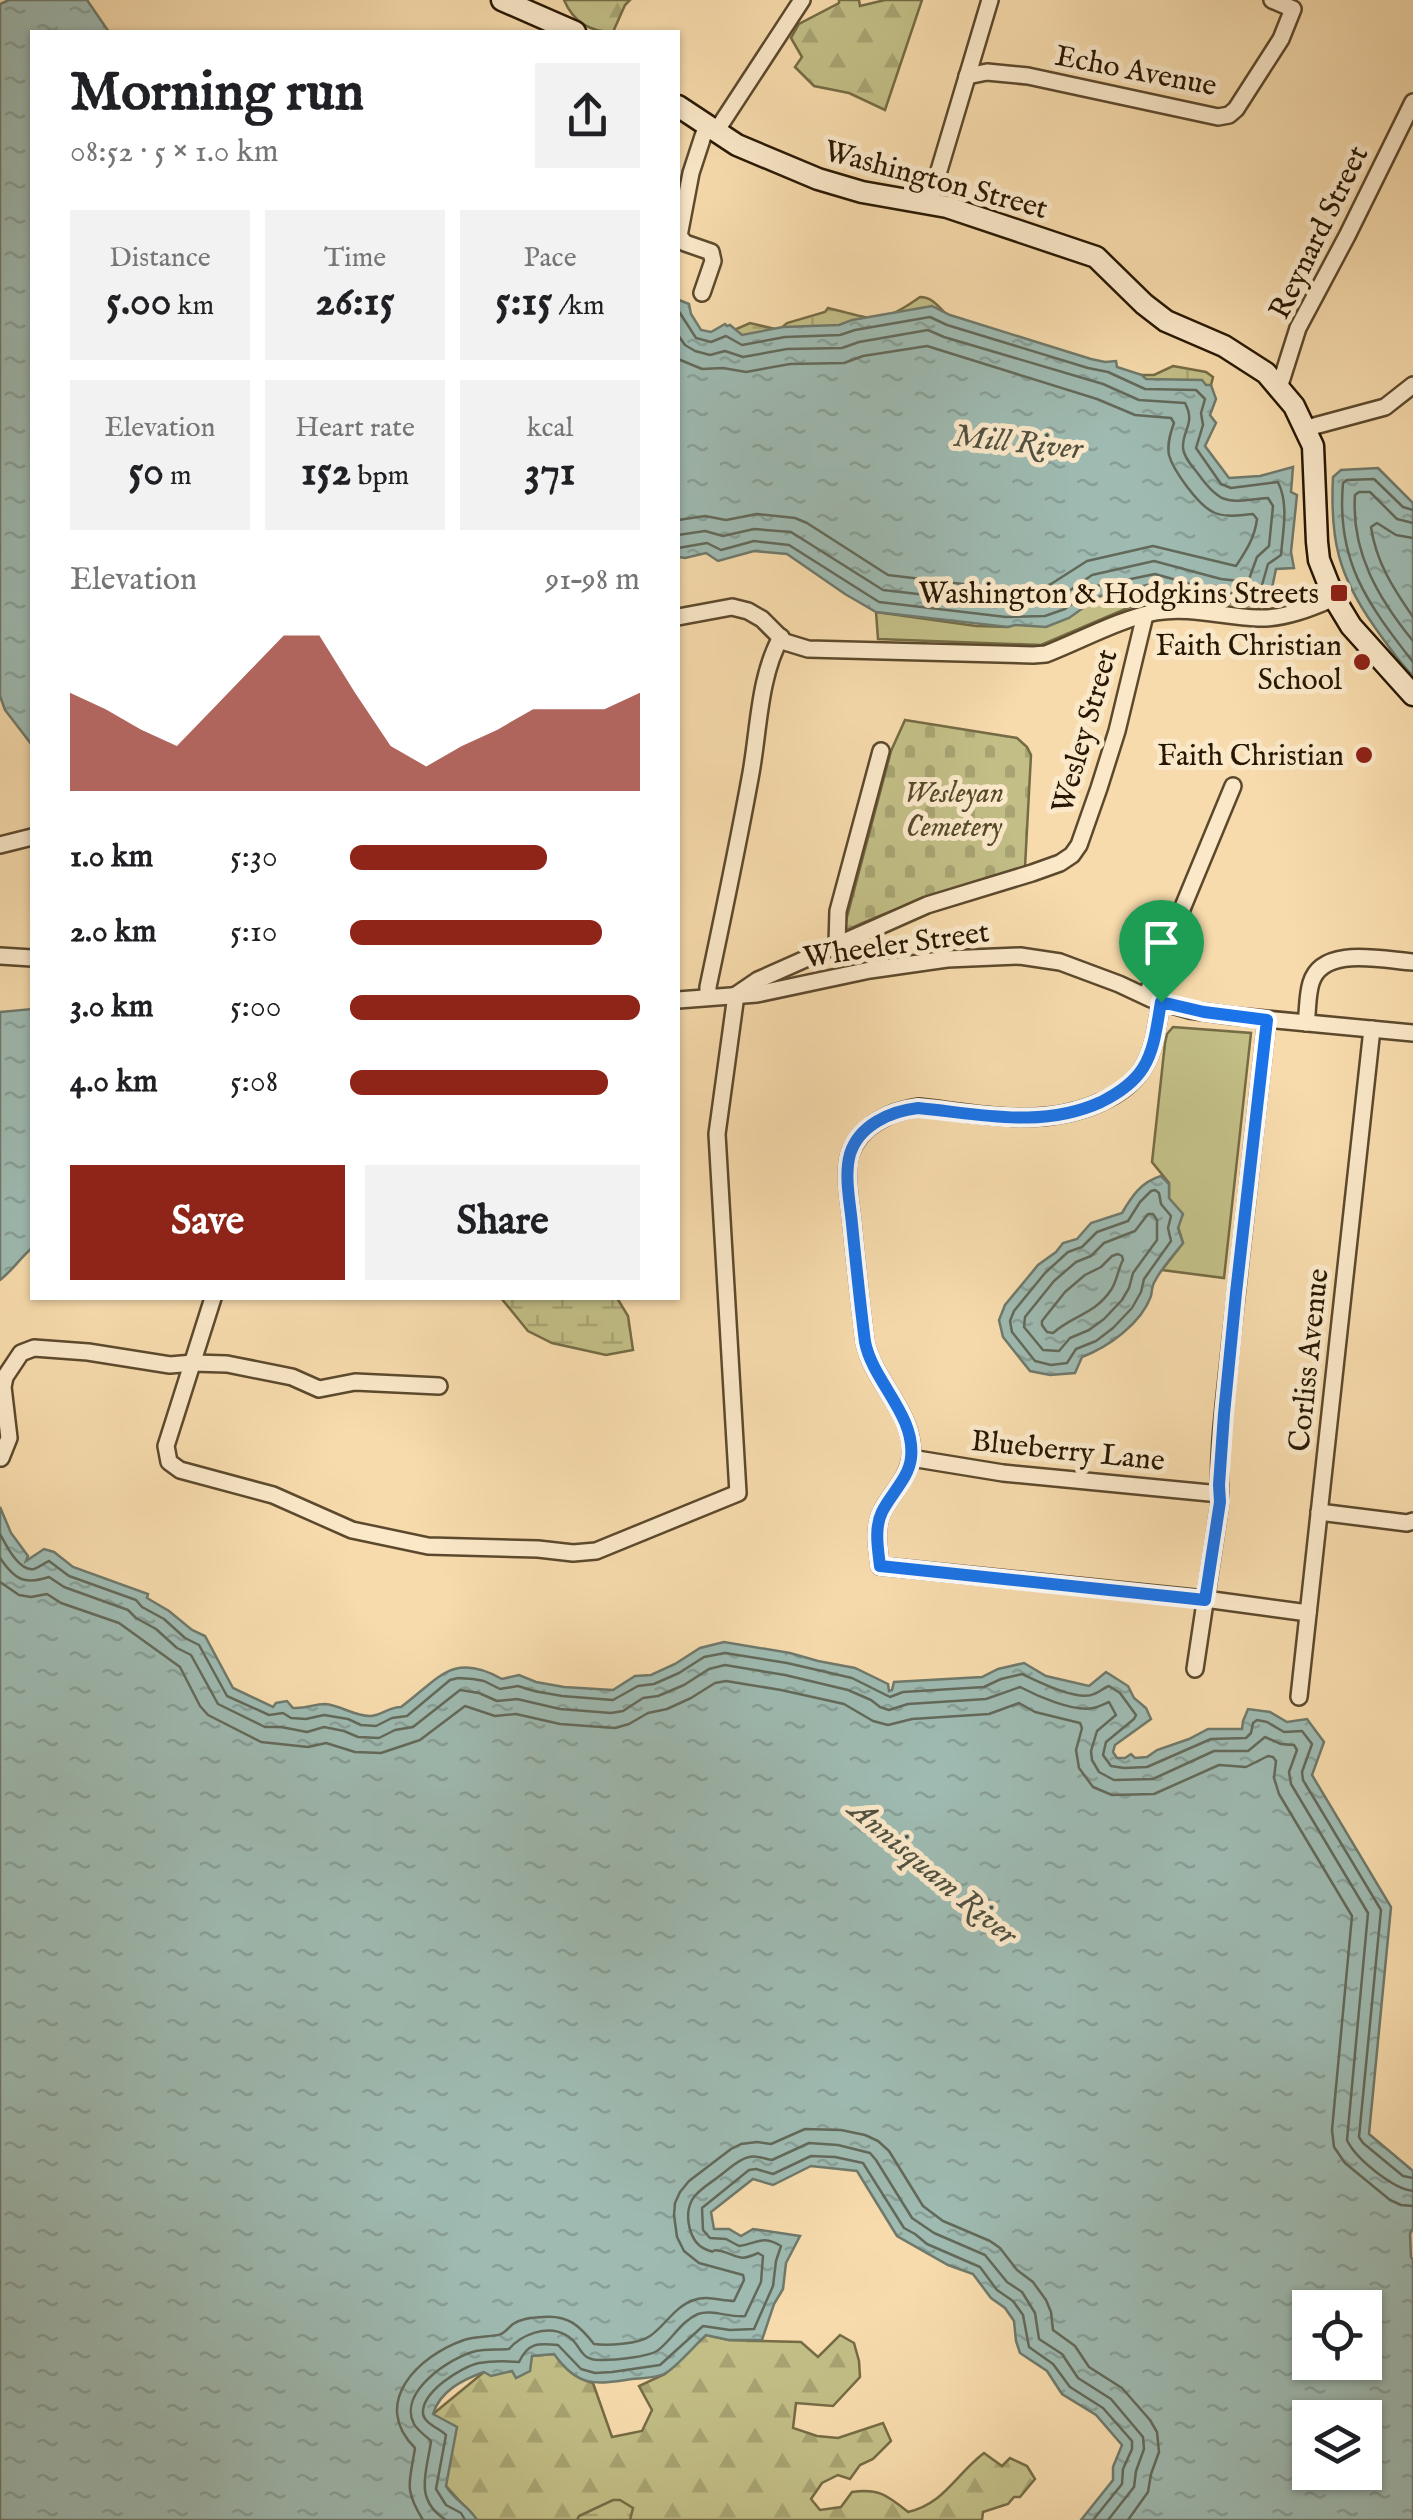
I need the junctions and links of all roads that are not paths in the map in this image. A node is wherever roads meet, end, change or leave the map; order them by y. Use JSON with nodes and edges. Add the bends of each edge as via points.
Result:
{"nodes":[{"id":1,"x":502,"y":0,"type":"edge"},
{"id":2,"x":802,"y":0,"type":"edge"},
{"id":3,"x":990,"y":0,"type":"edge"},
{"id":4,"x":1272,"y":0,"type":"edge"},
{"id":5,"x":570,"y":30,"type":"edge"},
{"id":6,"x":967,"y":76,"type":"junction"},
{"id":7,"x":1413,"y":102,"type":"edge"},
{"id":8,"x":680,"y":107,"type":"edge"},
{"id":9,"x":711,"y":130,"type":"junction"},
{"id":10,"x":929,"y":204,"type":"junction"},
{"id":11,"x":680,"y":231,"type":"edge"},
{"id":12,"x":680,"y":237,"type":"edge"},
{"id":13,"x":702,"y":293,"type":"dead end"},
{"id":14,"x":1413,"y":385,"type":"edge"},
{"id":15,"x":1279,"y":388,"type":"junction"},
{"id":16,"x":1307,"y":428,"type":"junction"},
{"id":17,"x":1334,"y":598,"type":"junction"},
{"id":18,"x":1145,"y":615,"type":"junction"},
{"id":19,"x":680,"y":617,"type":"edge"},
{"id":20,"x":781,"y":637,"type":"junction"},
{"id":21,"x":1413,"y":695,"type":"edge"},
{"id":22,"x":881,"y":750,"type":"dead end"},
{"id":23,"x":1232,"y":786,"type":"dead end"},
{"id":24,"x":30,"y":838,"type":"edge"},
{"id":25,"x":0,"y":846,"type":"edge"},
{"id":26,"x":838,"y":944,"type":"junction"},
{"id":27,"x":0,"y":956,"type":"edge"},
{"id":28,"x":30,"y":958,"type":"edge"},
{"id":29,"x":1413,"y":962,"type":"edge"},
{"id":30,"x":736,"y":995,"type":"junction"},
{"id":31,"x":708,"y":997,"type":"junction"},
{"id":32,"x":1153,"y":999,"type":"junction"},
{"id":33,"x":680,"y":1000,"type":"edge"},
{"id":34,"x":1267,"y":1020,"type":"junction"},
{"id":35,"x":1306,"y":1024,"type":"junction"},
{"id":36,"x":1372,"y":1029,"type":"junction"},
{"id":37,"x":1413,"y":1033,"type":"edge"},
{"id":38,"x":212,"y":1300,"type":"edge"},
{"id":39,"x":193,"y":1362,"type":"junction"},
{"id":40,"x":2,"y":1386,"type":"edge"},
{"id":41,"x":439,"y":1386,"type":"dead end"},
{"id":42,"x":1,"y":1458,"type":"edge"},
{"id":43,"x":912,"y":1458,"type":"junction"},
{"id":44,"x":1220,"y":1494,"type":"junction"},
{"id":45,"x":1319,"y":1512,"type":"junction"},
{"id":46,"x":1413,"y":1521,"type":"edge"},
{"id":47,"x":1205,"y":1600,"type":"junction"},
{"id":48,"x":1308,"y":1614,"type":"junction"},
{"id":49,"x":1195,"y":1669,"type":"dead end"},
{"id":50,"x":1299,"y":1698,"type":"dead end"}],
"edges":[{"from":1,"to":5,"type":"main road"},
{"from":2,"to":9,"type":"street"},
{"from":3,"to":6,"type":"street"},
{"from":4,"to":6,"type":"street","name":"Echo Avenue","via":[[1293,9],[1281,39],[1229,115],[1028,76]]},
{"from":6,"to":10,"type":"street"},
{"from":7,"to":15,"type":"street","name":"Reynard Street","via":[[1298,328]]},
{"from":8,"to":9,"type":"main road","name":"Washington Street"},
{"from":9,"to":10,"type":"main road","name":"Washington Street","via":[[818,179]]},
{"from":9,"to":11,"type":"street","via":[[691,173]]},
{"from":10,"to":15,"type":"main road","name":"Washington Street","via":[[1096,257],[1166,321],[1224,346]]},
{"from":12,"to":13,"type":"street","via":[[711,252]]},
{"from":14,"to":16,"type":"street","via":[[1384,407]]},
{"from":15,"to":16,"type":"main road","name":"Washington Street"},
{"from":16,"to":17,"type":"main road","name":"Washington Street","via":[[1320,560]]},
{"from":17,"to":18,"type":"street","via":[[1261,618]]},
{"from":17,"to":21,"type":"main road","name":"Washington Street"},
{"from":18,"to":20,"type":"street","via":[[1033,656],[808,649]]},
{"from":18,"to":26,"type":"street","name":"Wesley Street","via":[[1111,750],[1072,855],[927,904]]},
{"from":19,"to":20,"type":"street","via":[[732,607],[762,619]]},
{"from":20,"to":31,"type":"street","via":[[765,678]]},
{"from":22,"to":26,"type":"street","via":[[838,911]]},
{"from":23,"to":32,"type":"street"},
{"from":24,"to":25,"type":"street"},
{"from":26,"to":30,"type":"street","name":"Wesley Street"},
{"from":27,"to":28,"type":"street"},
{"from":29,"to":35,"type":"street","via":[[1330,961],[1311,982]]},
{"from":30,"to":31,"type":"street","name":"Wheeler Street"},
{"from":30,"to":32,"type":"street","name":"Wheeler Street","via":[[905,964],[1004,956],[1060,962]]},
{"from":30,"to":39,"type":"street","via":[[717,1134],[738,1493],[596,1551],[428,1546],[352,1530],[273,1495],[169,1462],[166,1446]]},
{"from":31,"to":33,"type":"street","name":"Wheeler Street"},
{"from":32,"to":34,"type":"street","name":"Wheeler Street"},
{"from":32,"to":43,"type":"street","via":[[1154,1042],[1142,1069],[1102,1102],[1052,1118],[904,1109],[863,1131],[856,1142],[848,1184],[865,1342],[900,1412]]},
{"from":34,"to":35,"type":"street","name":"Wheeler Street"},
{"from":34,"to":44,"type":"street"},
{"from":35,"to":36,"type":"street","name":"Wheeler Street"},
{"from":36,"to":37,"type":"street","name":"Wheeler Street"},
{"from":36,"to":45,"type":"street","name":"Corliss Avenue"},
{"from":38,"to":39,"type":"street"},
{"from":39,"to":40,"type":"street","via":[[170,1365],[34,1348],[22,1353]]},
{"from":39,"to":41,"type":"street","via":[[262,1370],[319,1389],[355,1382]]},
{"from":40,"to":42,"type":"street","via":[[9,1438]]},
{"from":43,"to":44,"type":"street","name":"Blueberry Lane"},
{"from":43,"to":47,"type":"street","via":[[879,1520],[880,1566]]},
{"from":44,"to":47,"type":"street"},
{"from":45,"to":46,"type":"street"},
{"from":45,"to":48,"type":"street","name":"Corliss Avenue"},
{"from":47,"to":48,"type":"street"},
{"from":47,"to":49,"type":"street"},
{"from":48,"to":50,"type":"street","name":"Corliss Avenue"}]}
